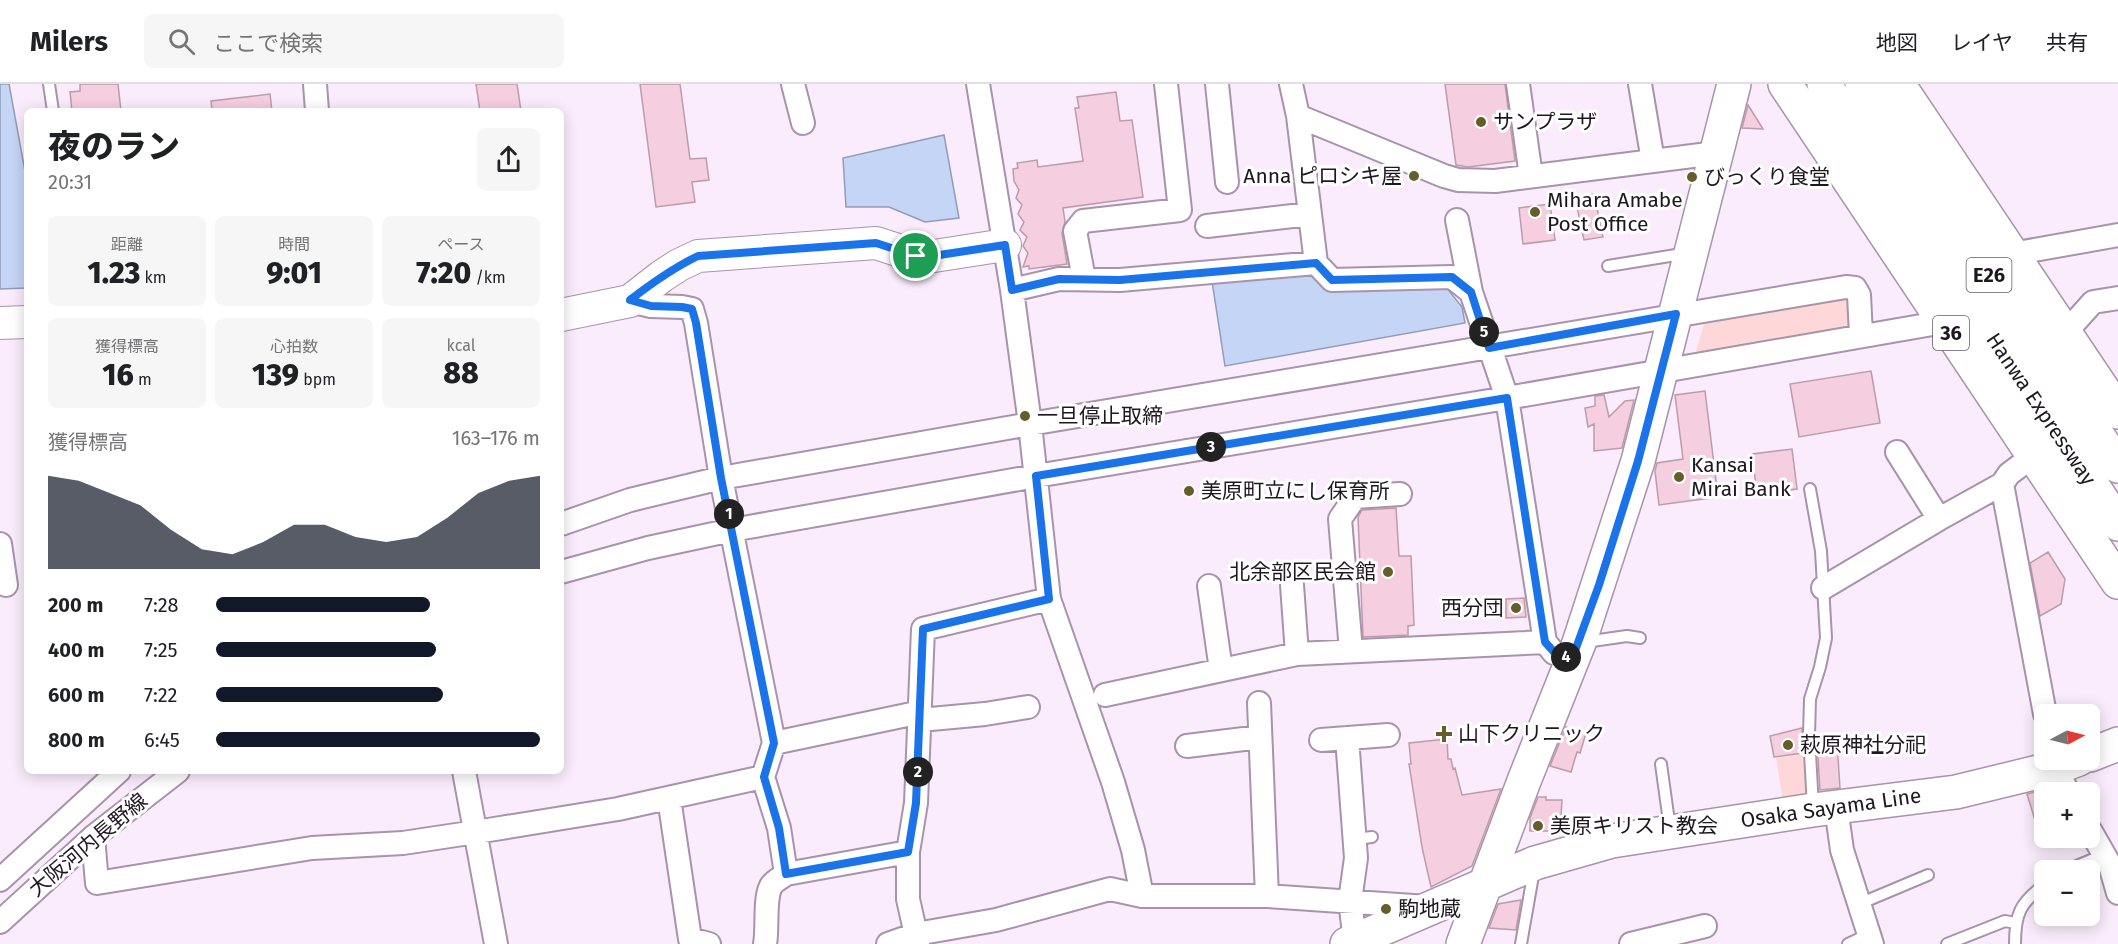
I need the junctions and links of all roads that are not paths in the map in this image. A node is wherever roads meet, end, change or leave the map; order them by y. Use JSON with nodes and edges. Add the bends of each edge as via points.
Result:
{"nodes":[{"id":1,"x":49,"y":84,"type":"edge"},
{"id":2,"x":315,"y":84,"type":"edge"},
{"id":3,"x":793,"y":84,"type":"edge"},
{"id":4,"x":1166,"y":84,"type":"edge"},
{"id":5,"x":1217,"y":84,"type":"edge"},
{"id":6,"x":1291,"y":84,"type":"edge"},
{"id":7,"x":1518,"y":84,"type":"edge"},
{"id":8,"x":1640,"y":84,"type":"edge"},
{"id":9,"x":1734,"y":84,"type":"edge"},
{"id":10,"x":1785,"y":84,"type":"edge"},
{"id":11,"x":1824,"y":84,"type":"edge"},
{"id":12,"x":1862,"y":84,"type":"edge"},
{"id":13,"x":1898,"y":84,"type":"edge"},
{"id":14,"x":983,"y":85,"type":"edge"},
{"id":15,"x":53,"y":108,"type":"edge"},
{"id":16,"x":317,"y":108,"type":"edge"},
{"id":17,"x":1298,"y":116,"type":"junction"},
{"id":18,"x":803,"y":123,"type":"dead end"},
{"id":19,"x":1716,"y":153,"type":"junction"},
{"id":20,"x":1653,"y":161,"type":"junction"},
{"id":21,"x":1531,"y":176,"type":"junction"},
{"id":22,"x":1227,"y":182,"type":"dead end"},
{"id":23,"x":1310,"y":214,"type":"junction"},
{"id":24,"x":1457,"y":220,"type":"dead end"},
{"id":25,"x":1207,"y":226,"type":"dead end"},
{"id":26,"x":2118,"y":235,"type":"edge"},
{"id":27,"x":1005,"y":245,"type":"junction"},
{"id":28,"x":1691,"y":252,"type":"junction"},
{"id":29,"x":2012,"y":254,"type":"junction"},
{"id":30,"x":1316,"y":263,"type":"junction"},
{"id":31,"x":1608,"y":266,"type":"dead end"},
{"id":32,"x":1084,"y":279,"type":"junction"},
{"id":33,"x":1012,"y":290,"type":"junction"},
{"id":34,"x":1471,"y":292,"type":"junction"},
{"id":35,"x":2118,"y":298,"type":"edge"},
{"id":36,"x":630,"y":300,"type":"junction"},
{"id":37,"x":564,"y":314,"type":"edge"},
{"id":38,"x":1676,"y":314,"type":"junction"},
{"id":39,"x":24,"y":322,"type":"edge"},
{"id":40,"x":1944,"y":322,"type":"junction"},
{"id":41,"x":0,"y":323,"type":"edge"},
{"id":42,"x":2066,"y":332,"type":"junction"},
{"id":43,"x":1861,"y":335,"type":"junction"},
{"id":44,"x":1489,"y":348,"type":"junction"},
{"id":45,"x":1662,"y":370,"type":"junction"},
{"id":46,"x":1507,"y":398,"type":"junction"},
{"id":47,"x":2118,"y":412,"type":"edge"},
{"id":48,"x":1030,"y":424,"type":"junction"},
{"id":49,"x":1897,"y":452,"type":"dead end"},
{"id":50,"x":2033,"y":456,"type":"junction"},
{"id":51,"x":2118,"y":466,"type":"edge"},
{"id":52,"x":1036,"y":476,"type":"junction"},
{"id":53,"x":721,"y":478,"type":"junction"},
{"id":54,"x":2002,"y":484,"type":"junction"},
{"id":55,"x":1810,"y":489,"type":"dead end"},
{"id":56,"x":1400,"y":494,"type":"dead end"},
{"id":57,"x":1939,"y":519,"type":"junction"},
{"id":58,"x":564,"y":524,"type":"edge"},
{"id":59,"x":2118,"y":524,"type":"edge"},
{"id":60,"x":732,"y":530,"type":"junction"},
{"id":61,"x":0,"y":544,"type":"edge"},
{"id":62,"x":564,"y":571,"type":"edge"},
{"id":63,"x":2118,"y":582,"type":"edge"},
{"id":64,"x":11,"y":585,"type":"edge"},
{"id":65,"x":1292,"y":585,"type":"dead end"},
{"id":66,"x":1209,"y":586,"type":"dead end"},
{"id":67,"x":1823,"y":588,"type":"junction"},
{"id":68,"x":1049,"y":599,"type":"junction"},
{"id":69,"x":1640,"y":638,"type":"dead end"},
{"id":70,"x":1545,"y":642,"type":"junction"},
{"id":71,"x":1351,"y":651,"type":"junction"},
{"id":72,"x":1576,"y":651,"type":"junction"},
{"id":73,"x":1297,"y":654,"type":"junction"},
{"id":74,"x":1221,"y":670,"type":"junction"},
{"id":75,"x":1105,"y":694,"type":"dead end"},
{"id":76,"x":1259,"y":704,"type":"dead end"},
{"id":77,"x":2043,"y":704,"type":"edge"},
{"id":78,"x":1028,"y":707,"type":"dead end"},
{"id":79,"x":921,"y":716,"type":"junction"},
{"id":80,"x":1388,"y":735,"type":"dead end"},
{"id":81,"x":1260,"y":737,"type":"junction"},
{"id":82,"x":1347,"y":738,"type":"junction"},
{"id":83,"x":1321,"y":740,"type":"dead end"},
{"id":84,"x":774,"y":743,"type":"junction"},
{"id":85,"x":2118,"y":744,"type":"edge"},
{"id":86,"x":1187,"y":746,"type":"dead end"},
{"id":87,"x":2100,"y":751,"type":"edge"},
{"id":88,"x":1661,"y":764,"type":"dead end"},
{"id":89,"x":2064,"y":770,"type":"edge"},
{"id":90,"x":116,"y":774,"type":"edge"},
{"id":91,"x":174,"y":774,"type":"edge"},
{"id":92,"x":465,"y":774,"type":"edge"},
{"id":93,"x":764,"y":777,"type":"junction"},
{"id":94,"x":669,"y":798,"type":"junction"},
{"id":95,"x":1824,"y":808,"type":"junction"},
{"id":96,"x":1670,"y":830,"type":"junction"},
{"id":97,"x":476,"y":832,"type":"junction"},
{"id":98,"x":93,"y":837,"type":"junction"},
{"id":99,"x":2100,"y":846,"type":"edge"},
{"id":100,"x":908,"y":852,"type":"junction"},
{"id":101,"x":2110,"y":861,"type":"edge"},
{"id":102,"x":1535,"y":863,"type":"junction"},
{"id":103,"x":786,"y":874,"type":"junction"},
{"id":104,"x":1928,"y":874,"type":"dead end"},
{"id":105,"x":0,"y":880,"type":"edge"},
{"id":106,"x":1486,"y":884,"type":"junction"},
{"id":107,"x":2118,"y":893,"type":"edge"},
{"id":108,"x":2034,"y":895,"type":"edge"},
{"id":109,"x":1142,"y":896,"type":"junction"},
{"id":110,"x":1266,"y":896,"type":"junction"},
{"id":111,"x":1350,"y":901,"type":"junction"},
{"id":112,"x":1859,"y":904,"type":"junction"},
{"id":113,"x":1434,"y":907,"type":"junction"},
{"id":114,"x":0,"y":922,"type":"edge"},
{"id":115,"x":2015,"y":922,"type":"junction"},
{"id":116,"x":1705,"y":926,"type":"dead end"},
{"id":117,"x":917,"y":939,"type":"edge"},
{"id":118,"x":1871,"y":939,"type":"edge"},
{"id":119,"x":1351,"y":942,"type":"edge"},
{"id":120,"x":1644,"y":942,"type":"edge"},
{"id":121,"x":496,"y":944,"type":"edge"},
{"id":122,"x":710,"y":944,"type":"edge"},
{"id":123,"x":765,"y":944,"type":"edge"},
{"id":124,"x":888,"y":944,"type":"edge"},
{"id":125,"x":1463,"y":944,"type":"edge"},
{"id":126,"x":1521,"y":944,"type":"edge"},
{"id":127,"x":1848,"y":944,"type":"edge"},
{"id":128,"x":1947,"y":944,"type":"edge"},
{"id":129,"x":2015,"y":944,"type":"edge"}],
"edges":[{"from":1,"to":15,"type":"lane"},
{"from":2,"to":16,"type":"street"},
{"from":3,"to":18,"type":"street"},
{"from":4,"to":32,"type":"street","via":[[1180,210],[1083,221],[1075,231]]},
{"from":5,"to":22,"type":"street"},
{"from":6,"to":17,"type":"street"},
{"from":7,"to":21,"type":"street"},
{"from":8,"to":20,"type":"street"},
{"from":9,"to":19,"type":"main road"},
{"from":10,"to":40,"type":"main road","number":"36"},
{"from":11,"to":59,"type":"main road","name":"Hanwa Expressway","number":"E26"},
{"from":12,"to":51,"type":"main road","name":"Hanwa Expressway","number":"E26"},
{"from":13,"to":29,"type":"main road"},
{"from":14,"to":27,"type":"street"},
{"from":17,"to":21,"type":"street","via":[[1444,177],[1496,181]]},
{"from":17,"to":23,"type":"street"},
{"from":19,"to":20,"type":"street"},
{"from":19,"to":28,"type":"main road"},
{"from":20,"to":21,"type":"street"},
{"from":23,"to":25,"type":"street"},
{"from":23,"to":30,"type":"street"},
{"from":24,"to":34,"type":"street"},
{"from":26,"to":29,"type":"street"},
{"from":27,"to":33,"type":"street"},
{"from":27,"to":36,"type":"street","via":[[933,256],[916,256],[876,243],[698,256]]},
{"from":28,"to":31,"type":"lane"},
{"from":28,"to":38,"type":"main road"},
{"from":29,"to":42,"type":"main road"},
{"from":30,"to":32,"type":"street","via":[[1120,280]]},
{"from":30,"to":34,"type":"street","via":[[1332,280],[1452,277]]},
{"from":32,"to":33,"type":"street","via":[[1059,279]]},
{"from":33,"to":48,"type":"street"},
{"from":34,"to":44,"type":"street"},
{"from":35,"to":42,"type":"street","via":[[2093,302]]},
{"from":36,"to":37,"type":"street"},
{"from":36,"to":53,"type":"street","via":[[692,309]]},
{"from":38,"to":43,"type":"street","via":[[1855,288],[1859,295]]},
{"from":38,"to":44,"type":"street"},
{"from":38,"to":45,"type":"main road"},
{"from":39,"to":41,"type":"street"},
{"from":40,"to":43,"type":"street"},
{"from":40,"to":50,"type":"main road","number":"36"},
{"from":42,"to":47,"type":"main road"},
{"from":43,"to":45,"type":"street"},
{"from":44,"to":46,"type":"street"},
{"from":44,"to":48,"type":"street"},
{"from":45,"to":46,"type":"street"},
{"from":45,"to":72,"type":"main road","via":[[1638,461]]},
{"from":46,"to":52,"type":"street"},
{"from":46,"to":70,"type":"street"},
{"from":48,"to":52,"type":"street"},
{"from":48,"to":53,"type":"street"},
{"from":49,"to":57,"type":"street"},
{"from":50,"to":54,"type":"street"},
{"from":50,"to":63,"type":"main road","number":"36"},
{"from":52,"to":60,"type":"street"},
{"from":52,"to":68,"type":"street"},
{"from":53,"to":58,"type":"street","via":[[630,500]]},
{"from":53,"to":60,"type":"street"},
{"from":54,"to":57,"type":"street"},
{"from":54,"to":77,"type":"street"},
{"from":55,"to":67,"type":"lane","via":[[1818,522]]},
{"from":56,"to":71,"type":"street","via":[[1355,497],[1340,519]]},
{"from":57,"to":67,"type":"street","via":[[1866,573]]},
{"from":60,"to":62,"type":"street"},
{"from":60,"to":84,"type":"street"},
{"from":61,"to":64,"type":"street"},
{"from":65,"to":73,"type":"street"},
{"from":66,"to":74,"type":"street"},
{"from":67,"to":95,"type":"lane","via":[[1826,638],[1810,699],[1809,735]]},
{"from":68,"to":79,"type":"street","via":[[923,629]]},
{"from":68,"to":109,"type":"street","via":[[1113,782]]},
{"from":69,"to":72,"type":"lane","via":[[1627,636]]},
{"from":70,"to":71,"type":"street"},
{"from":70,"to":72,"type":"street","via":[[1554,652]]},
{"from":71,"to":73,"type":"street"},
{"from":72,"to":106,"type":"main road"},
{"from":73,"to":74,"type":"street"},
{"from":74,"to":75,"type":"street"},
{"from":76,"to":81,"type":"street"},
{"from":78,"to":79,"type":"street","via":[[985,714]]},
{"from":79,"to":84,"type":"street"},
{"from":79,"to":100,"type":"street","via":[[916,803]]},
{"from":80,"to":82,"type":"street"},
{"from":81,"to":86,"type":"street"},
{"from":81,"to":110,"type":"street"},
{"from":82,"to":83,"type":"street"},
{"from":82,"to":111,"type":"street","via":[[1363,838]]},
{"from":84,"to":93,"type":"street"},
{"from":85,"to":87,"type":"main road"},
{"from":88,"to":96,"type":"lane"},
{"from":89,"to":95,"type":"main road","name":"Osaka Sayama Line","via":[[1956,792]]},
{"from":90,"to":105,"type":"street","name":"大阪河内長野線"},
{"from":91,"to":98,"type":"street","name":"大阪河内長野線"},
{"from":92,"to":97,"type":"street"},
{"from":93,"to":94,"type":"street"},
{"from":93,"to":103,"type":"street","via":[[779,828]]},
{"from":94,"to":97,"type":"street"},
{"from":94,"to":122,"type":"street","via":[[690,939]]},
{"from":95,"to":96,"type":"main road","name":"Osaka Sayama Line"},
{"from":95,"to":112,"type":"street"},
{"from":96,"to":102,"type":"main road","name":"Osaka Sayama Line","via":[[1612,841]]},
{"from":97,"to":98,"type":"street","via":[[403,843],[312,848],[97,883]]},
{"from":97,"to":121,"type":"street"},
{"from":98,"to":114,"type":"street","name":"大阪河内長野線"},
{"from":99,"to":101,"type":"street"},
{"from":100,"to":103,"type":"street"},
{"from":100,"to":117,"type":"street","via":[[908,899]]},
{"from":101,"to":107,"type":"street"},
{"from":102,"to":106,"type":"main road","name":"Osaka Sayama Line"},
{"from":102,"to":126,"type":"lane"},
{"from":103,"to":123,"type":"street","via":[[772,884],[768,893]]},
{"from":104,"to":112,"type":"lane"},
{"from":106,"to":113,"type":"main road","name":"Osaka Sayama Line"},
{"from":106,"to":125,"type":"main road"},
{"from":108,"to":115,"type":"lane","via":[[2022,906]]},
{"from":109,"to":110,"type":"street"},
{"from":109,"to":117,"type":"street","via":[[1110,889]]},
{"from":110,"to":111,"type":"street"},
{"from":111,"to":113,"type":"street"},
{"from":111,"to":119,"type":"street"},
{"from":112,"to":118,"type":"street"},
{"from":113,"to":119,"type":"main road","name":"Osaka Sayama Line"},
{"from":115,"to":128,"type":"lane","via":[[2005,921]]},
{"from":115,"to":129,"type":"lane"},
{"from":116,"to":120,"type":"street"},
{"from":117,"to":124,"type":"street"},
{"from":118,"to":127,"type":"lane"}]}
